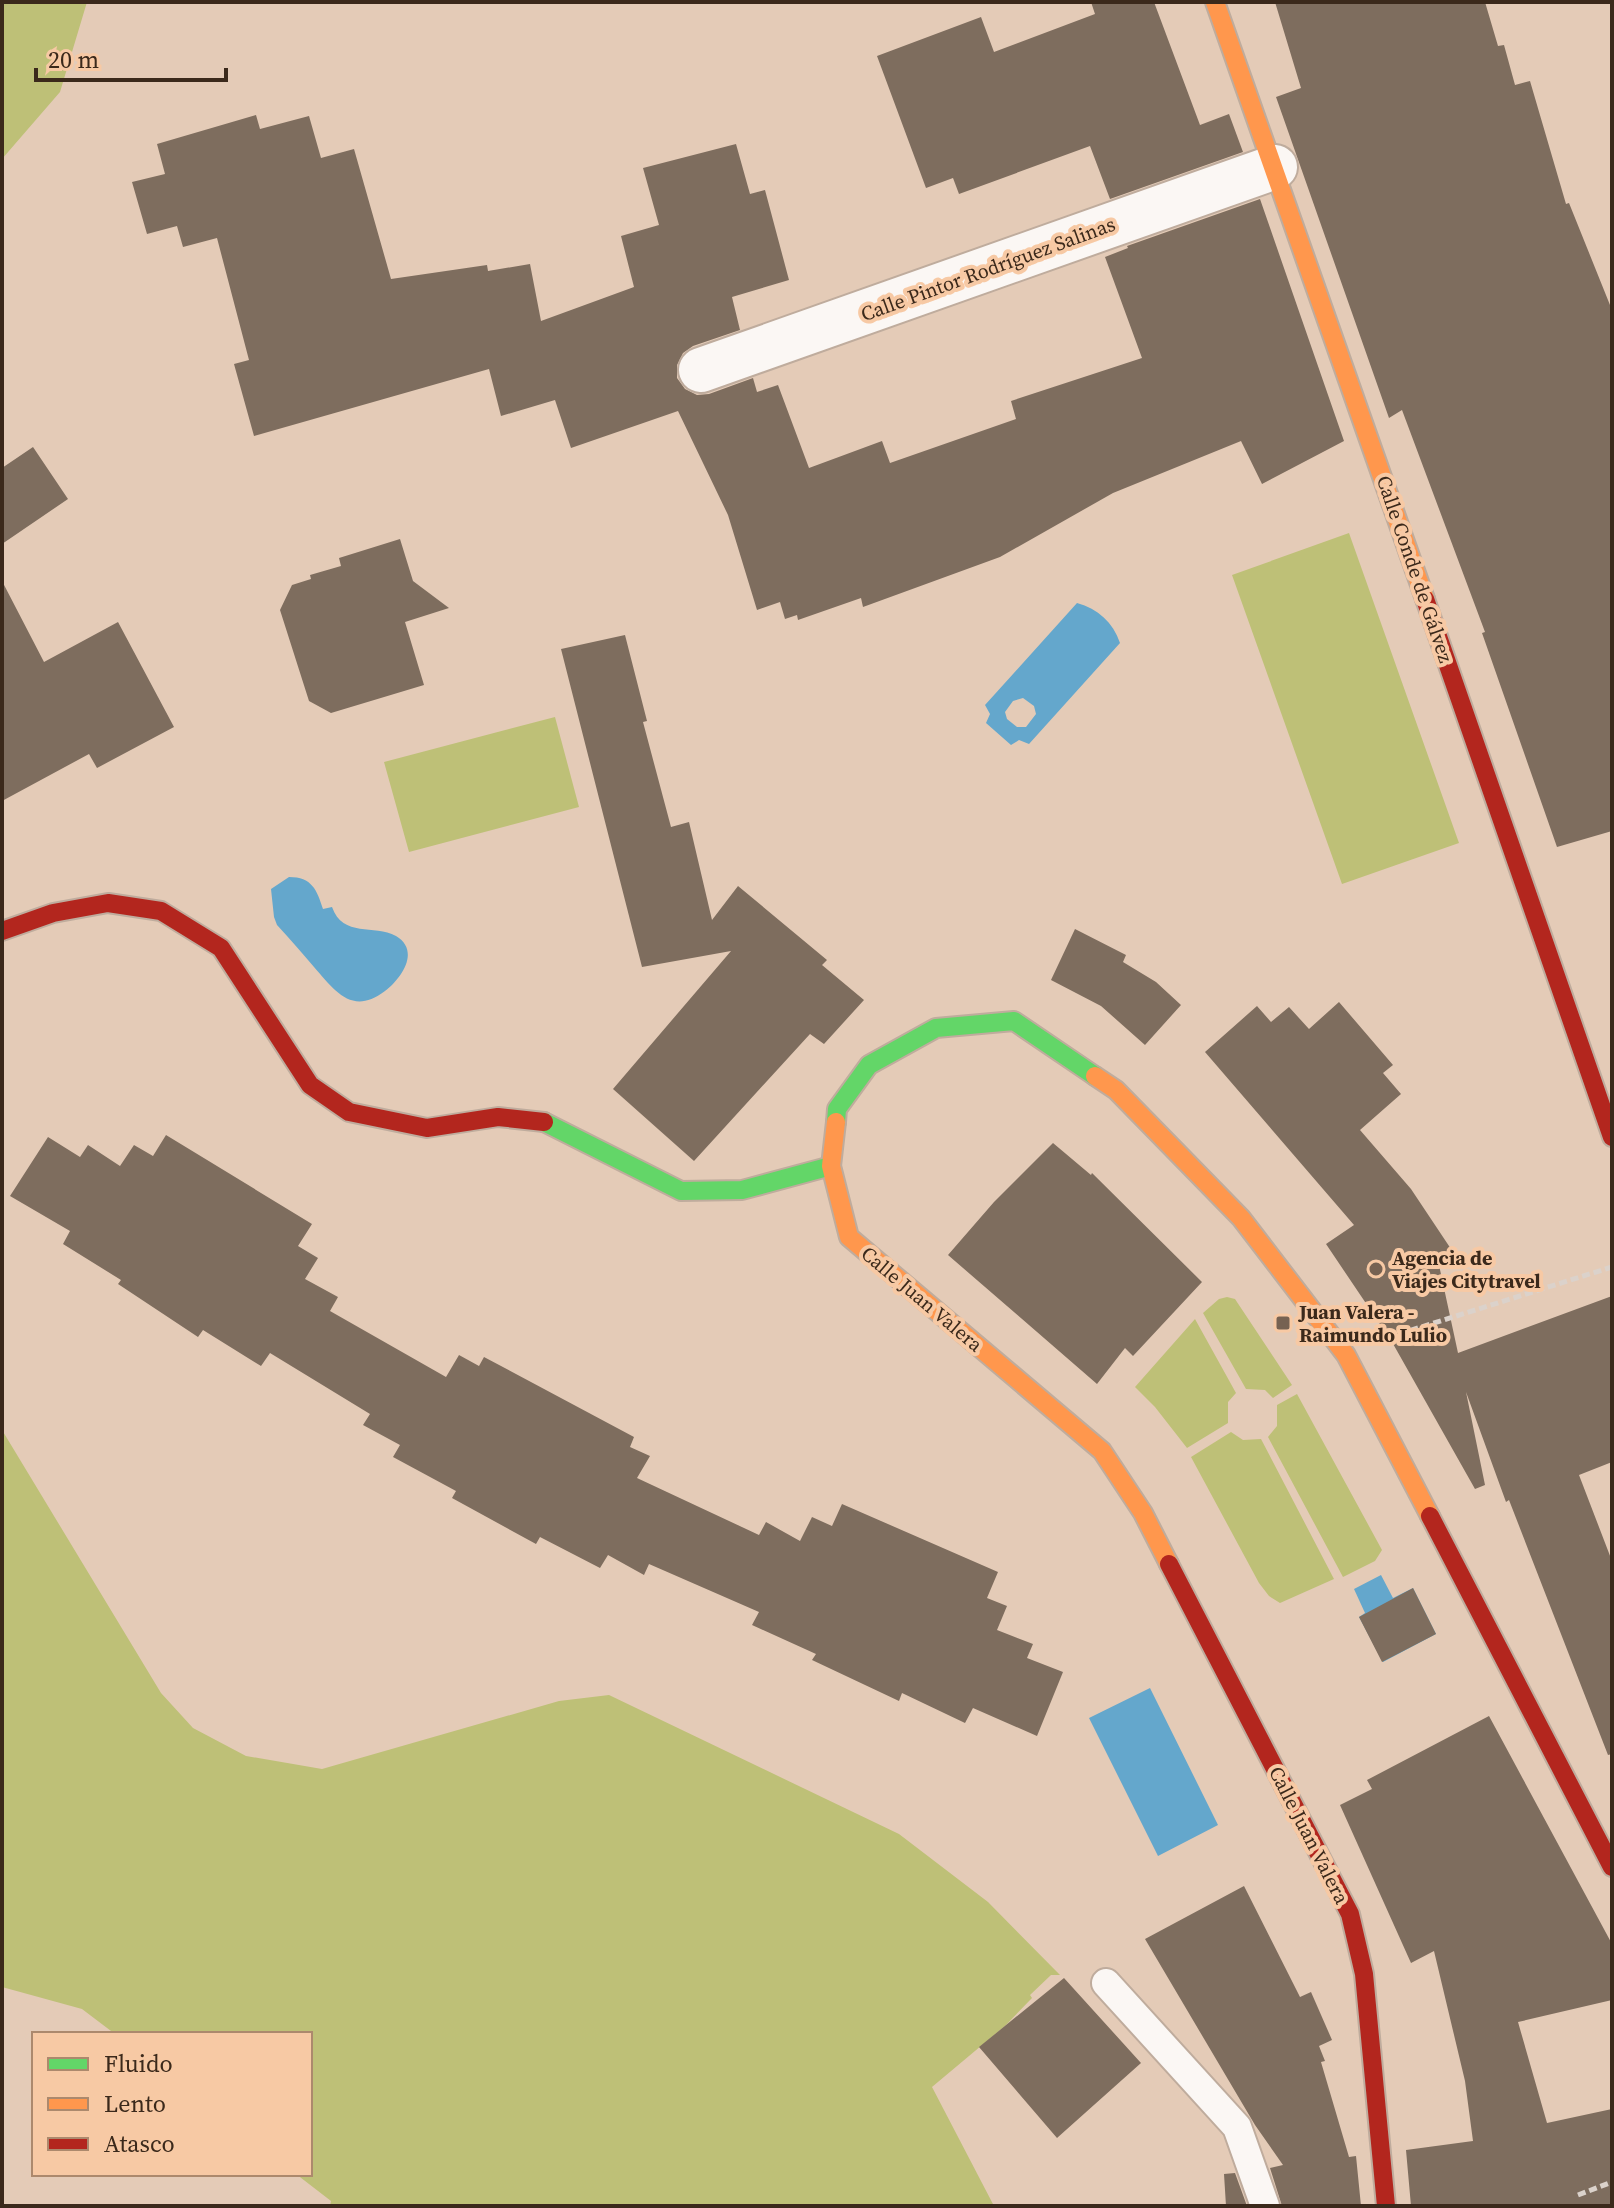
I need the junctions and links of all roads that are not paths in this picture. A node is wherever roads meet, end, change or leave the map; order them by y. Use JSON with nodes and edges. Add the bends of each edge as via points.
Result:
{"nodes":[{"id":1,"x":1215,"y":2,"type":"edge"},
{"id":2,"x":1275,"y":167,"type":"junction"},
{"id":3,"x":701,"y":370,"type":"dead end"},
{"id":4,"x":2,"y":931,"type":"edge"},
{"id":5,"x":1612,"y":1137,"type":"edge"},
{"id":6,"x":831,"y":1166,"type":"junction"},
{"id":7,"x":1612,"y":1867,"type":"edge"},
{"id":8,"x":1106,"y":1983,"type":"dead end"},
{"id":9,"x":1265,"y":2206,"type":"edge"},
{"id":10,"x":1386,"y":2206,"type":"edge"}],
"edges":[{"from":1,"to":2,"type":"street","name":"Calle Conde de Gálvez"},
{"from":2,"to":3,"type":"street","name":"Calle Pintor Rodríguez Salinas"},
{"from":2,"to":5,"type":"street","name":"Calle Conde de Gálvez"},
{"from":4,"to":6,"type":"street","via":[[53,913],[108,903],[161,911],[221,948],[310,1085],[349,1112],[427,1128],[498,1117],[547,1122],[681,1191],[742,1190]]},
{"from":6,"to":7,"type":"street","name":"Calle Juan Valera","via":[[837,1109],[869,1065],[936,1028],[1014,1021],[1116,1090],[1241,1218],[1346,1355]]},
{"from":6,"to":10,"type":"street","name":"Calle Juan Valera","via":[[849,1237],[1102,1451],[1143,1513],[1350,1914],[1364,1974]]},
{"from":8,"to":9,"type":"lane","via":[[1237,2127]]}]}
